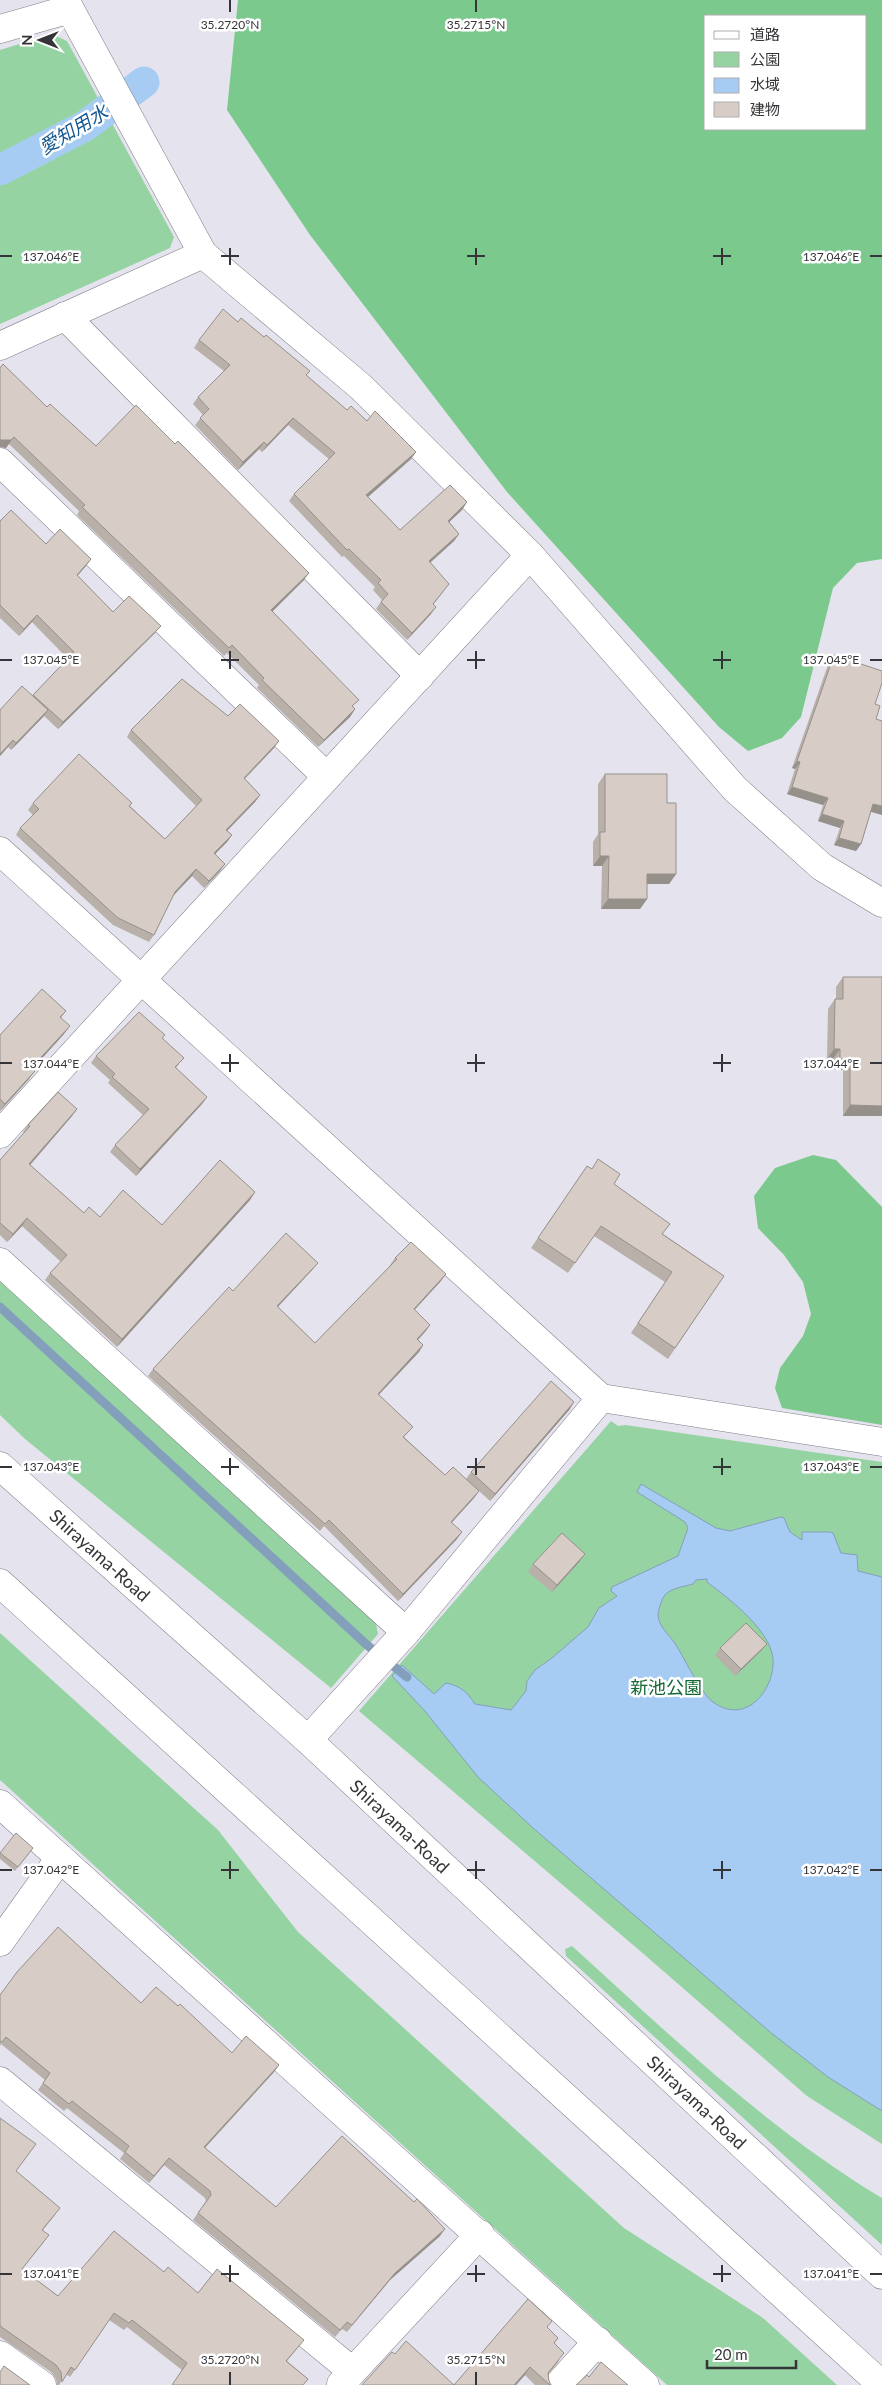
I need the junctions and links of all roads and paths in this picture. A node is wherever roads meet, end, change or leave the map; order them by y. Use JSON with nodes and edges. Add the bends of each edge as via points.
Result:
{"nodes":[{"id":1,"x":67,"y":4,"type":"edge"},
{"id":2,"x":0,"y":29,"type":"edge"},
{"id":3,"x":203,"y":254,"type":"junction"},
{"id":4,"x":65,"y":316,"type":"junction"},
{"id":5,"x":0,"y":346,"type":"edge"},
{"id":6,"x":0,"y":462,"type":"edge"},
{"id":7,"x":530,"y":555,"type":"junction"},
{"id":8,"x":420,"y":676,"type":"junction"},
{"id":9,"x":326,"y":777,"type":"junction"},
{"id":10,"x":0,"y":851,"type":"edge"},
{"id":11,"x":882,"y":903,"type":"edge"},
{"id":12,"x":141,"y":980,"type":"junction"},
{"id":13,"x":0,"y":1134,"type":"edge"},
{"id":14,"x":0,"y":1262,"type":"edge"},
{"id":15,"x":600,"y":1398,"type":"junction"},
{"id":16,"x":882,"y":1442,"type":"edge"},
{"id":17,"x":0,"y":1466,"type":"edge"},
{"id":18,"x":0,"y":1583,"type":"edge"},
{"id":19,"x":406,"y":1632,"type":"junction"},
{"id":20,"x":308,"y":1740,"type":"junction"},
{"id":21,"x":0,"y":1804,"type":"edge"},
{"id":22,"x":60,"y":1858,"type":"junction"},
{"id":23,"x":0,"y":1942,"type":"edge"},
{"id":24,"x":0,"y":2081,"type":"edge"},
{"id":25,"x":480,"y":2234,"type":"junction"},
{"id":26,"x":882,"y":2275,"type":"edge"},
{"id":27,"x":598,"y":2341,"type":"junction"},
{"id":28,"x":0,"y":2355,"type":"edge"},
{"id":29,"x":346,"y":2378,"type":"edge"},
{"id":30,"x":42,"y":2385,"type":"edge"},
{"id":31,"x":558,"y":2385,"type":"edge"},
{"id":32,"x":645,"y":2385,"type":"edge"},
{"id":33,"x":882,"y":2385,"type":"edge"}],
"edges":[{"from":1,"to":2,"type":"street"},
{"from":1,"to":3,"type":"street"},
{"from":3,"to":4,"type":"street"},
{"from":3,"to":7,"type":"street","via":[[362,387]]},
{"from":4,"to":5,"type":"street"},
{"from":4,"to":8,"type":"street"},
{"from":6,"to":9,"type":"street"},
{"from":7,"to":8,"type":"street"},
{"from":7,"to":11,"type":"street","via":[[735,789],[822,867]]},
{"from":8,"to":9,"type":"street"},
{"from":9,"to":12,"type":"street"},
{"from":10,"to":12,"type":"street"},
{"from":12,"to":13,"type":"street"},
{"from":12,"to":15,"type":"street"},
{"from":14,"to":19,"type":"street"},
{"from":15,"to":16,"type":"street"},
{"from":15,"to":19,"type":"street"},
{"from":17,"to":20,"type":"street","name":"Shirayama-Road"},
{"from":18,"to":33,"type":"street"},
{"from":19,"to":20,"type":"street"},
{"from":20,"to":26,"type":"street","name":"Shirayama-Road"},
{"from":21,"to":22,"type":"street"},
{"from":22,"to":23,"type":"street"},
{"from":22,"to":25,"type":"street"},
{"from":24,"to":29,"type":"street"},
{"from":25,"to":27,"type":"street"},
{"from":25,"to":29,"type":"street"},
{"from":27,"to":31,"type":"street"},
{"from":27,"to":32,"type":"street"},
{"from":28,"to":30,"type":"street"}]}
